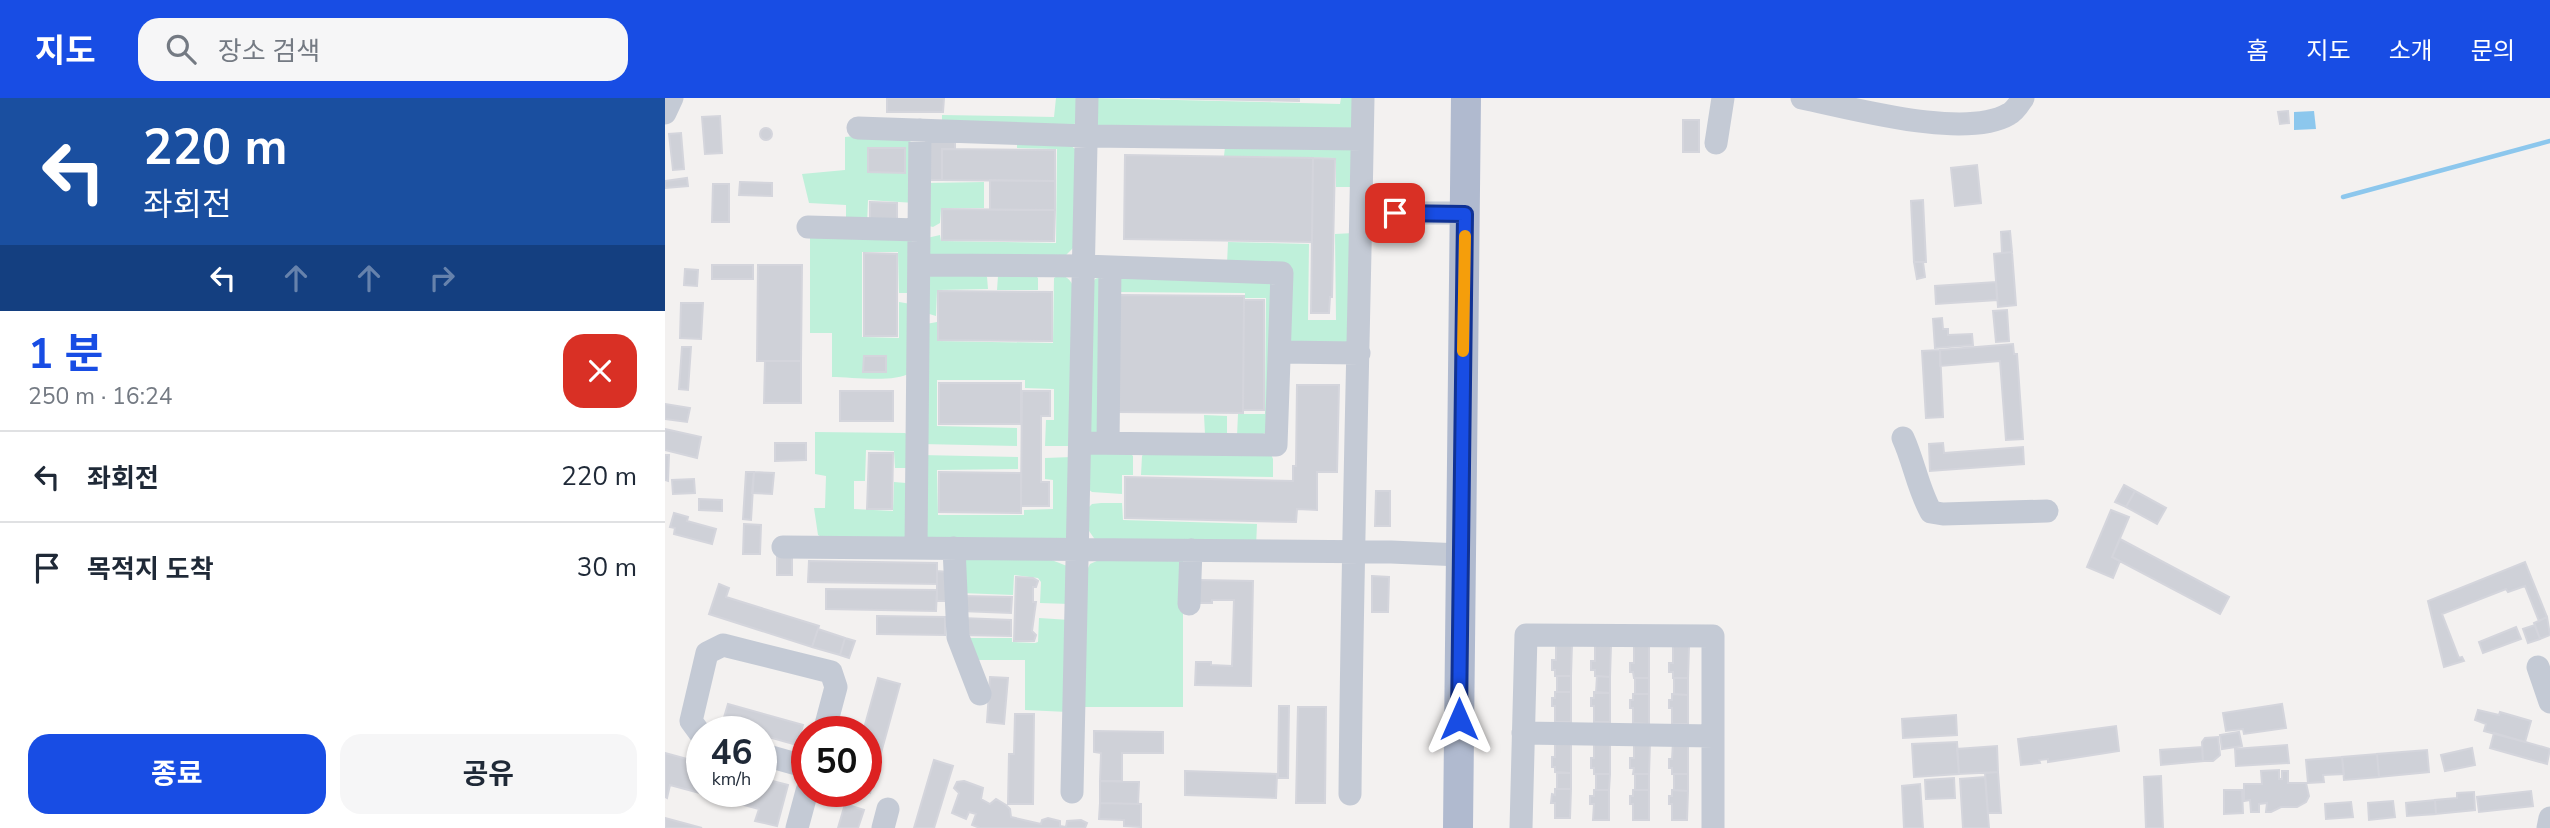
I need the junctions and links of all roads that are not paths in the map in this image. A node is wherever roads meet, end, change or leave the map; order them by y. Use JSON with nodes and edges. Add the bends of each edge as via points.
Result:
{"nodes":[{"id":1,"x":672,"y":98,"type":"edge"},
{"id":2,"x":1087,"y":98,"type":"edge"},
{"id":3,"x":1363,"y":98,"type":"edge"},
{"id":4,"x":1466,"y":98,"type":"edge"},
{"id":5,"x":1723,"y":98,"type":"edge"},
{"id":6,"x":1802,"y":98,"type":"edge"},
{"id":7,"x":2023,"y":98,"type":"edge"},
{"id":8,"x":1842,"y":102,"type":"edge"},
{"id":9,"x":665,"y":113,"type":"edge"},
{"id":10,"x":858,"y":128,"type":"dead end"},
{"id":11,"x":920,"y":130,"type":"junction"},
{"id":12,"x":1087,"y":136,"type":"junction"},
{"id":13,"x":1362,"y":139,"type":"junction"},
{"id":14,"x":1716,"y":143,"type":"dead end"},
{"id":15,"x":1395,"y":213,"type":"dead end"},
{"id":16,"x":1465,"y":214,"type":"junction"},
{"id":17,"x":808,"y":227,"type":"dead end"},
{"id":18,"x":919,"y":230,"type":"junction"},
{"id":19,"x":919,"y":265,"type":"junction"},
{"id":20,"x":1084,"y":266,"type":"junction"},
{"id":21,"x":1110,"y":267,"type":"junction"},
{"id":22,"x":1280,"y":352,"type":"junction"},
{"id":23,"x":1359,"y":353,"type":"junction"},
{"id":24,"x":1903,"y":438,"type":"dead end"},
{"id":25,"x":1081,"y":443,"type":"junction"},
{"id":26,"x":1108,"y":443,"type":"junction"},
{"id":27,"x":2047,"y":510,"type":"dead end"},
{"id":28,"x":783,"y":547,"type":"dead end"},
{"id":29,"x":916,"y":548,"type":"junction"},
{"id":30,"x":954,"y":548,"type":"junction"},
{"id":31,"x":1079,"y":549,"type":"junction"},
{"id":32,"x":1191,"y":550,"type":"junction"},
{"id":33,"x":1352,"y":552,"type":"junction"},
{"id":34,"x":1461,"y":555,"type":"junction"},
{"id":35,"x":1189,"y":604,"type":"dead end"},
{"id":36,"x":2537,"y":667,"type":"dead end"},
{"id":37,"x":980,"y":694,"type":"dead end"},
{"id":38,"x":2550,"y":702,"type":"edge"},
{"id":39,"x":692,"y":716,"type":"edge"},
{"id":40,"x":828,"y":716,"type":"edge"},
{"id":41,"x":1523,"y":733,"type":"junction"},
{"id":42,"x":1713,"y":736,"type":"junction"},
{"id":43,"x":1072,"y":792,"type":"dead end"},
{"id":44,"x":1350,"y":794,"type":"dead end"},
{"id":45,"x":803,"y":807,"type":"edge"},
{"id":46,"x":2550,"y":818,"type":"edge"},
{"id":47,"x":797,"y":828,"type":"edge"},
{"id":48,"x":1458,"y":828,"type":"edge"},
{"id":49,"x":1521,"y":828,"type":"edge"},
{"id":50,"x":1713,"y":828,"type":"edge"},
{"id":51,"x":2548,"y":828,"type":"edge"}],
"edges":[{"from":1,"to":9,"type":"street"},
{"from":2,"to":12,"type":"street"},
{"from":3,"to":13,"type":"street"},
{"from":4,"to":16,"type":"main road"},
{"from":5,"to":14,"type":"street"},
{"from":6,"to":8,"type":"street"},
{"from":7,"to":8,"type":"street","via":[[2012,113],[1968,124],[1904,118]]},
{"from":10,"to":11,"type":"street"},
{"from":11,"to":12,"type":"street"},
{"from":11,"to":18,"type":"street"},
{"from":12,"to":13,"type":"street"},
{"from":12,"to":20,"type":"street"},
{"from":13,"to":23,"type":"street"},
{"from":15,"to":16,"type":"street"},
{"from":16,"to":34,"type":"main road"},
{"from":17,"to":18,"type":"street"},
{"from":18,"to":19,"type":"street"},
{"from":19,"to":20,"type":"street"},
{"from":19,"to":29,"type":"street"},
{"from":20,"to":21,"type":"street"},
{"from":20,"to":25,"type":"street"},
{"from":21,"to":22,"type":"street","via":[[1282,273]]},
{"from":21,"to":26,"type":"street"},
{"from":22,"to":23,"type":"street"},
{"from":22,"to":26,"type":"street","via":[[1276,445]]},
{"from":23,"to":33,"type":"street"},
{"from":24,"to":27,"type":"street","via":[[1931,512]]},
{"from":25,"to":26,"type":"street"},
{"from":25,"to":31,"type":"street"},
{"from":28,"to":29,"type":"street"},
{"from":29,"to":30,"type":"street"},
{"from":30,"to":31,"type":"street"},
{"from":30,"to":37,"type":"street","via":[[958,637]]},
{"from":31,"to":32,"type":"street"},
{"from":31,"to":43,"type":"street"},
{"from":32,"to":33,"type":"street"},
{"from":32,"to":35,"type":"street"},
{"from":33,"to":34,"type":"street"},
{"from":33,"to":44,"type":"street"},
{"from":34,"to":48,"type":"main road"},
{"from":36,"to":38,"type":"street"},
{"from":39,"to":40,"type":"street","via":[[707,653],[723,645],[831,672],[836,687]]},
{"from":41,"to":42,"type":"street"},
{"from":41,"to":42,"type":"street","via":[[1526,635],[1713,636]]},
{"from":41,"to":49,"type":"street"},
{"from":42,"to":50,"type":"street"},
{"from":45,"to":47,"type":"street"},
{"from":46,"to":51,"type":"street"}]}
